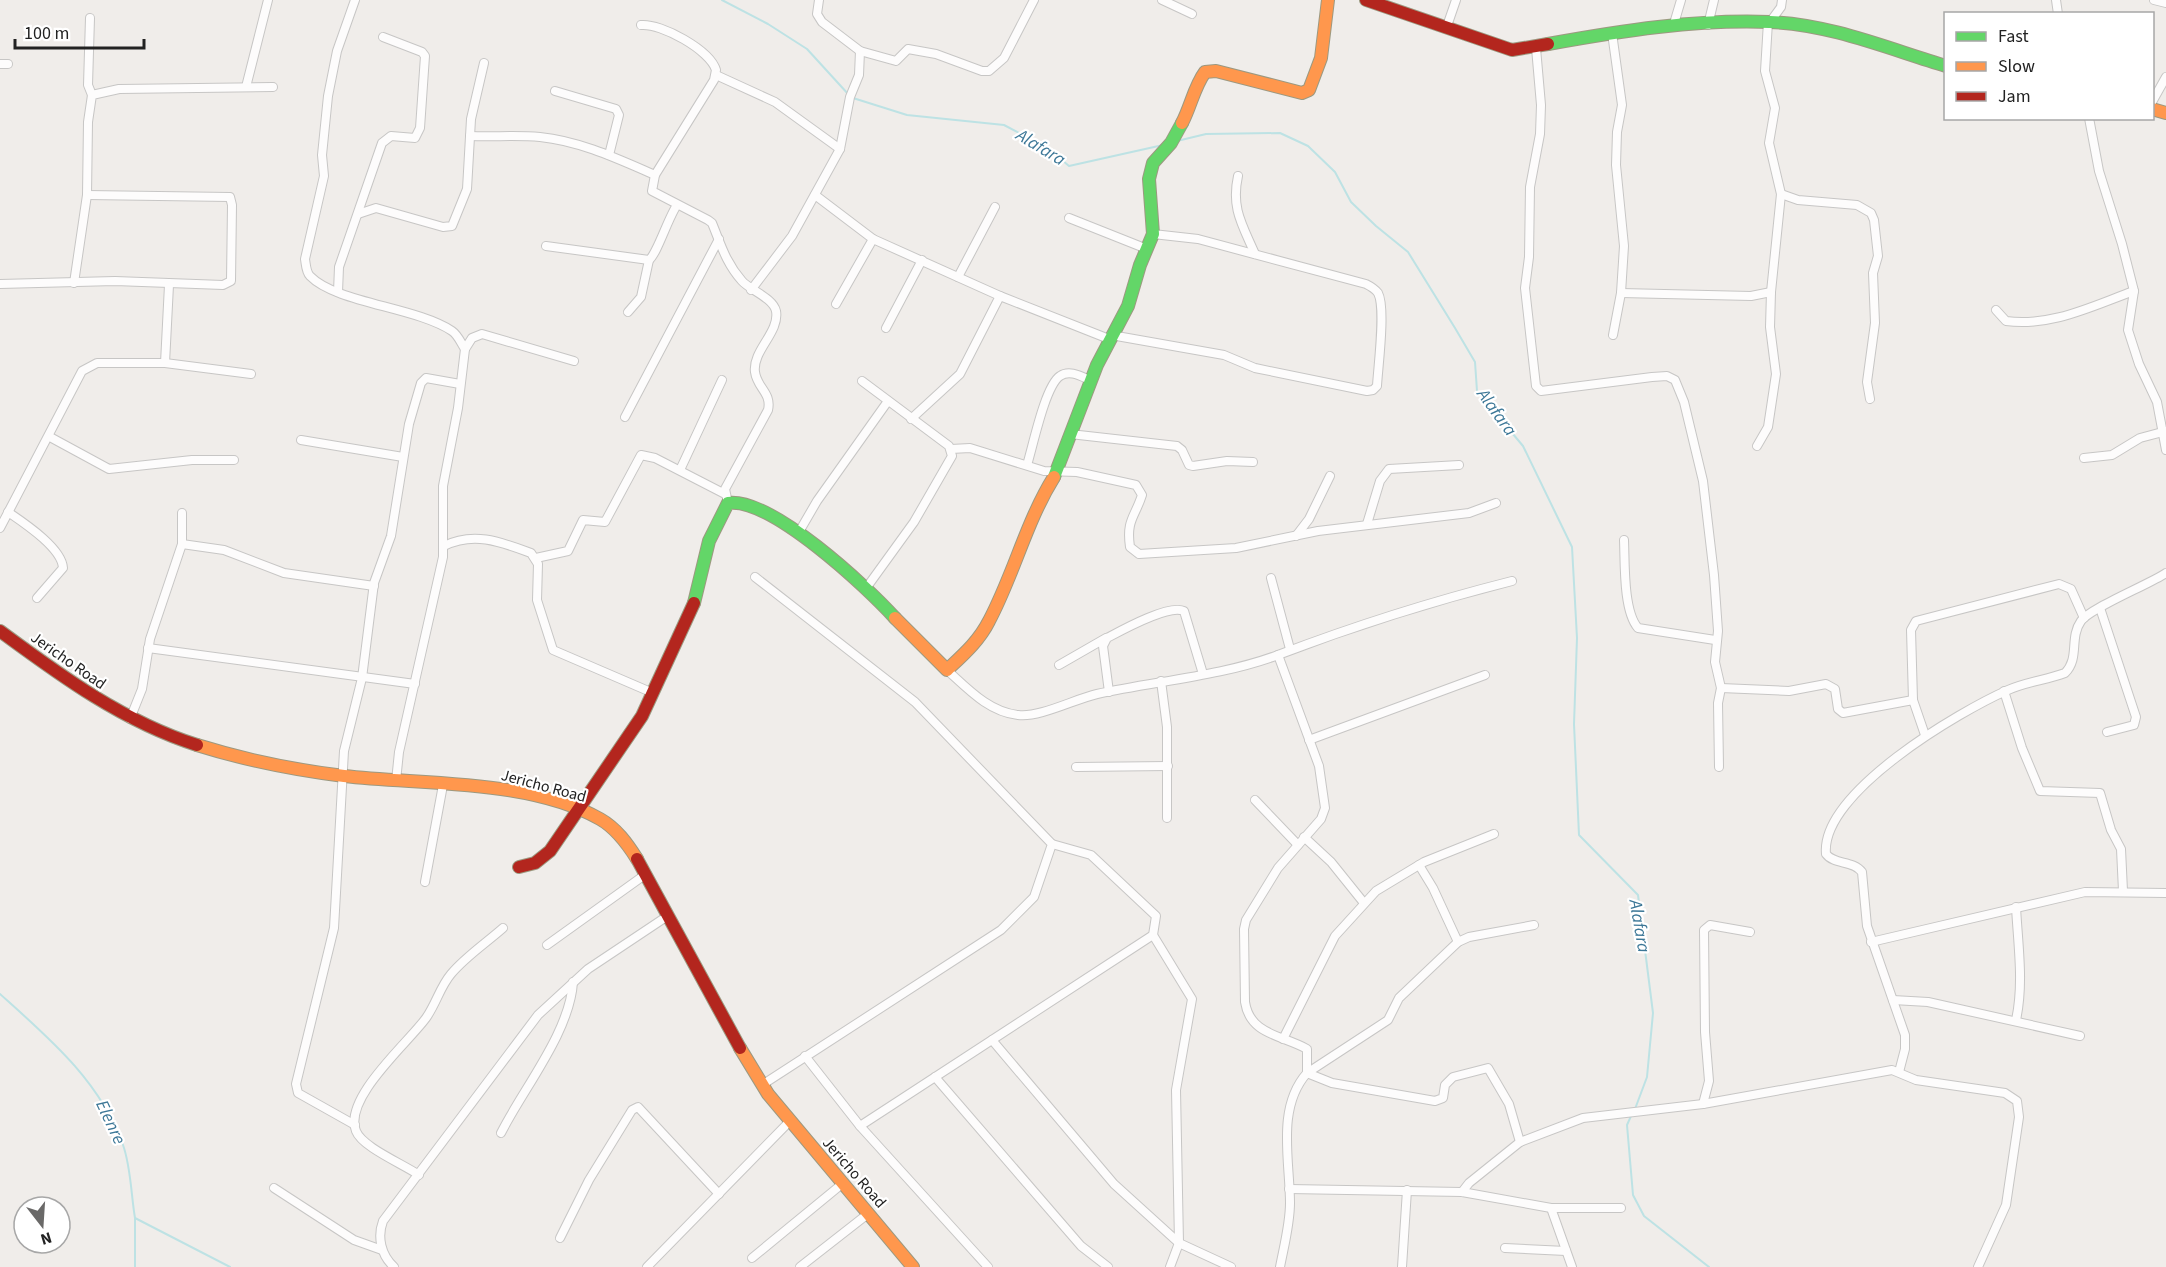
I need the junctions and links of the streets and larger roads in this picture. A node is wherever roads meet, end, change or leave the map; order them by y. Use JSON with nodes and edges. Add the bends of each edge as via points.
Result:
{"nodes":[{"id":1,"x":268,"y":0,"type":"edge"},
{"id":2,"x":356,"y":0,"type":"edge"},
{"id":3,"x":819,"y":0,"type":"edge"},
{"id":4,"x":1034,"y":0,"type":"edge"},
{"id":5,"x":1162,"y":0,"type":"edge"},
{"id":6,"x":1328,"y":0,"type":"edge"},
{"id":7,"x":1366,"y":0,"type":"edge"},
{"id":8,"x":1456,"y":0,"type":"edge"},
{"id":9,"x":1681,"y":0,"type":"edge"},
{"id":10,"x":1714,"y":0,"type":"edge"},
{"id":11,"x":1782,"y":0,"type":"edge"},
{"id":12,"x":2154,"y":0,"type":"edge"},
{"id":13,"x":2166,"y":3,"type":"edge"},
{"id":14,"x":1192,"y":14,"type":"dead end"},
{"id":15,"x":90,"y":18,"type":"dead end"},
{"id":16,"x":1769,"y":22,"type":"junction"},
{"id":17,"x":641,"y":25,"type":"dead end"},
{"id":18,"x":1708,"y":25,"type":"junction"},
{"id":19,"x":1673,"y":27,"type":"junction"},
{"id":20,"x":1446,"y":28,"type":"junction"},
{"id":21,"x":1612,"y":33,"type":"junction"},
{"id":22,"x":383,"y":37,"type":"dead end"},
{"id":23,"x":1536,"y":48,"type":"junction"},
{"id":24,"x":860,"y":51,"type":"junction"},
{"id":25,"x":484,"y":63,"type":"dead end"},
{"id":26,"x":1944,"y":65,"type":"edge"},
{"id":27,"x":716,"y":75,"type":"junction"},
{"id":28,"x":2166,"y":77,"type":"edge"},
{"id":29,"x":246,"y":87,"type":"junction"},
{"id":30,"x":273,"y":87,"type":"dead end"},
{"id":31,"x":555,"y":91,"type":"dead end"},
{"id":32,"x":92,"y":95,"type":"junction"},
{"id":33,"x":2154,"y":98,"type":"edge"},
{"id":34,"x":2089,"y":120,"type":"edge"},
{"id":35,"x":470,"y":136,"type":"junction"},
{"id":36,"x":840,"y":149,"type":"junction"},
{"id":37,"x":609,"y":155,"type":"junction"},
{"id":38,"x":655,"y":176,"type":"junction"},
{"id":39,"x":1238,"y":176,"type":"dead end"},
{"id":40,"x":1781,"y":194,"type":"junction"},
{"id":41,"x":87,"y":195,"type":"junction"},
{"id":42,"x":815,"y":195,"type":"junction"},
{"id":43,"x":677,"y":205,"type":"junction"},
{"id":44,"x":995,"y":207,"type":"dead end"},
{"id":45,"x":358,"y":214,"type":"junction"},
{"id":46,"x":1069,"y":218,"type":"dead end"},
{"id":47,"x":1153,"y":234,"type":"junction"},
{"id":48,"x":719,"y":239,"type":"junction"},
{"id":49,"x":873,"y":239,"type":"junction"},
{"id":50,"x":546,"y":246,"type":"dead end"},
{"id":51,"x":1147,"y":249,"type":"junction"},
{"id":52,"x":1255,"y":254,"type":"junction"},
{"id":53,"x":649,"y":260,"type":"junction"},
{"id":54,"x":922,"y":260,"type":"junction"},
{"id":55,"x":958,"y":277,"type":"junction"},
{"id":56,"x":74,"y":283,"type":"junction"},
{"id":57,"x":0,"y":284,"type":"edge"},
{"id":58,"x":169,"y":285,"type":"junction"},
{"id":59,"x":751,"y":290,"type":"junction"},
{"id":60,"x":2133,"y":291,"type":"junction"},
{"id":61,"x":338,"y":292,"type":"junction"},
{"id":62,"x":1771,"y":292,"type":"junction"},
{"id":63,"x":1621,"y":293,"type":"junction"},
{"id":64,"x":1000,"y":296,"type":"junction"},
{"id":65,"x":836,"y":304,"type":"dead end"},
{"id":66,"x":1996,"y":310,"type":"dead end"},
{"id":67,"x":628,"y":312,"type":"dead end"},
{"id":68,"x":886,"y":328,"type":"dead end"},
{"id":69,"x":1613,"y":335,"type":"dead end"},
{"id":70,"x":1110,"y":337,"type":"junction"},
{"id":71,"x":465,"y":349,"type":"junction"},
{"id":72,"x":574,"y":361,"type":"dead end"},
{"id":73,"x":165,"y":363,"type":"junction"},
{"id":74,"x":250,"y":374,"type":"dead end"},
{"id":75,"x":722,"y":380,"type":"dead end"},
{"id":76,"x":862,"y":381,"type":"dead end"},
{"id":77,"x":1092,"y":381,"type":"junction"},
{"id":78,"x":460,"y":384,"type":"junction"},
{"id":79,"x":1870,"y":399,"type":"dead end"},
{"id":80,"x":888,"y":401,"type":"junction"},
{"id":81,"x":2157,"y":402,"type":"junction"},
{"id":82,"x":2166,"y":412,"type":"edge"},
{"id":83,"x":625,"y":417,"type":"dead end"},
{"id":84,"x":911,"y":419,"type":"junction"},
{"id":85,"x":2165,"y":431,"type":"edge"},
{"id":86,"x":1071,"y":434,"type":"junction"},
{"id":87,"x":50,"y":437,"type":"junction"},
{"id":88,"x":301,"y":440,"type":"dead end"},
{"id":89,"x":1757,"y":446,"type":"dead end"},
{"id":90,"x":951,"y":449,"type":"junction"},
{"id":91,"x":2166,"y":450,"type":"edge"},
{"id":92,"x":403,"y":458,"type":"junction"},
{"id":93,"x":2084,"y":459,"type":"dead end"},
{"id":94,"x":234,"y":460,"type":"dead end"},
{"id":95,"x":1253,"y":462,"type":"dead end"},
{"id":96,"x":1027,"y":465,"type":"junction"},
{"id":97,"x":1459,"y":465,"type":"dead end"},
{"id":98,"x":680,"y":470,"type":"junction"},
{"id":99,"x":1057,"y":473,"type":"junction"},
{"id":100,"x":1330,"y":476,"type":"dead end"},
{"id":101,"x":726,"y":499,"type":"junction"},
{"id":102,"x":1496,"y":503,"type":"dead end"},
{"id":103,"x":8,"y":512,"type":"junction"},
{"id":104,"x":182,"y":513,"type":"dead end"},
{"id":105,"x":1366,"y":524,"type":"junction"},
{"id":106,"x":0,"y":528,"type":"edge"},
{"id":107,"x":799,"y":532,"type":"junction"},
{"id":108,"x":1296,"y":536,"type":"junction"},
{"id":109,"x":1624,"y":540,"type":"dead end"},
{"id":110,"x":182,"y":544,"type":"junction"},
{"id":111,"x":444,"y":546,"type":"junction"},
{"id":112,"x":536,"y":558,"type":"junction"},
{"id":113,"x":2166,"y":573,"type":"edge"},
{"id":114,"x":755,"y":577,"type":"dead end"},
{"id":115,"x":1271,"y":578,"type":"dead end"},
{"id":116,"x":1512,"y":581,"type":"dead end"},
{"id":117,"x":374,"y":586,"type":"junction"},
{"id":118,"x":867,"y":587,"type":"junction"},
{"id":119,"x":37,"y":598,"type":"dead end"},
{"id":120,"x":2100,"y":608,"type":"junction"},
{"id":121,"x":2084,"y":618,"type":"junction"},
{"id":122,"x":0,"y":631,"type":"edge"},
{"id":123,"x":1107,"y":638,"type":"junction"},
{"id":124,"x":1715,"y":640,"type":"junction"},
{"id":125,"x":148,"y":648,"type":"junction"},
{"id":126,"x":1290,"y":649,"type":"junction"},
{"id":127,"x":1278,"y":655,"type":"junction"},
{"id":128,"x":1059,"y":665,"type":"dead end"},
{"id":129,"x":947,"y":670,"type":"junction"},
{"id":130,"x":1203,"y":674,"type":"junction"},
{"id":131,"x":1485,"y":675,"type":"dead end"},
{"id":132,"x":362,"y":678,"type":"junction"},
{"id":133,"x":1161,"y":681,"type":"junction"},
{"id":134,"x":415,"y":684,"type":"junction"},
{"id":135,"x":1721,"y":688,"type":"junction"},
{"id":136,"x":2004,"y":691,"type":"junction"},
{"id":137,"x":1109,"y":692,"type":"junction"},
{"id":138,"x":653,"y":693,"type":"junction"},
{"id":139,"x":1913,"y":700,"type":"junction"},
{"id":140,"x":130,"y":718,"type":"junction"},
{"id":141,"x":2108,"y":732,"type":"dead end"},
{"id":142,"x":1925,"y":735,"type":"junction"},
{"id":143,"x":1309,"y":740,"type":"junction"},
{"id":144,"x":1167,"y":766,"type":"junction"},
{"id":145,"x":1076,"y":767,"type":"dead end"},
{"id":146,"x":1719,"y":767,"type":"dead end"},
{"id":147,"x":342,"y":776,"type":"junction"},
{"id":148,"x":396,"y":781,"type":"junction"},
{"id":149,"x":443,"y":785,"type":"junction"},
{"id":150,"x":1255,"y":800,"type":"dead end"},
{"id":151,"x":578,"y":810,"type":"junction"},
{"id":152,"x":1167,"y":818,"type":"dead end"},
{"id":153,"x":1494,"y":834,"type":"dead end"},
{"id":154,"x":1304,"y":837,"type":"junction"},
{"id":155,"x":1052,"y":844,"type":"junction"},
{"id":156,"x":1298,"y":845,"type":"junction"},
{"id":157,"x":1419,"y":865,"type":"junction"},
{"id":158,"x":519,"y":867,"type":"dead end"},
{"id":159,"x":646,"y":874,"type":"junction"},
{"id":160,"x":425,"y":882,"type":"dead end"},
{"id":161,"x":2123,"y":891,"type":"junction"},
{"id":162,"x":2166,"y":893,"type":"edge"},
{"id":163,"x":1364,"y":903,"type":"junction"},
{"id":164,"x":2016,"y":907,"type":"junction"},
{"id":165,"x":669,"y":915,"type":"junction"},
{"id":166,"x":1534,"y":925,"type":"dead end"},
{"id":167,"x":503,"y":928,"type":"dead end"},
{"id":168,"x":1750,"y":932,"type":"dead end"},
{"id":169,"x":1153,"y":934,"type":"junction"},
{"id":170,"x":1458,"y":942,"type":"junction"},
{"id":171,"x":1871,"y":942,"type":"junction"},
{"id":172,"x":547,"y":945,"type":"dead end"},
{"id":173,"x":573,"y":982,"type":"junction"},
{"id":174,"x":1893,"y":1000,"type":"junction"},
{"id":175,"x":2016,"y":1020,"type":"junction"},
{"id":176,"x":2080,"y":1036,"type":"dead end"},
{"id":177,"x":1283,"y":1039,"type":"junction"},
{"id":178,"x":992,"y":1040,"type":"junction"},
{"id":179,"x":805,"y":1056,"type":"junction"},
{"id":180,"x":1899,"y":1072,"type":"junction"},
{"id":181,"x":1308,"y":1073,"type":"junction"},
{"id":182,"x":935,"y":1077,"type":"junction"},
{"id":183,"x":762,"y":1084,"type":"junction"},
{"id":184,"x":1703,"y":1104,"type":"junction"},
{"id":185,"x":789,"y":1122,"type":"junction"},
{"id":186,"x":354,"y":1125,"type":"junction"},
{"id":187,"x":860,"y":1126,"type":"junction"},
{"id":188,"x":501,"y":1133,"type":"dead end"},
{"id":189,"x":1520,"y":1142,"type":"junction"},
{"id":190,"x":419,"y":1175,"type":"junction"},
{"id":191,"x":842,"y":1184,"type":"junction"},
{"id":192,"x":274,"y":1188,"type":"dead end"},
{"id":193,"x":1289,"y":1189,"type":"junction"},
{"id":194,"x":1407,"y":1190,"type":"junction"},
{"id":195,"x":1462,"y":1192,"type":"junction"},
{"id":196,"x":719,"y":1194,"type":"junction"},
{"id":197,"x":1551,"y":1208,"type":"junction"},
{"id":198,"x":1621,"y":1208,"type":"dead end"},
{"id":199,"x":869,"y":1213,"type":"junction"},
{"id":200,"x":560,"y":1238,"type":"dead end"},
{"id":201,"x":1179,"y":1243,"type":"junction"},
{"id":202,"x":1505,"y":1248,"type":"dead end"},
{"id":203,"x":382,"y":1250,"type":"junction"},
{"id":204,"x":1566,"y":1251,"type":"junction"},
{"id":205,"x":752,"y":1258,"type":"dead end"},
{"id":206,"x":394,"y":1267,"type":"edge"},
{"id":207,"x":647,"y":1267,"type":"edge"},
{"id":208,"x":800,"y":1267,"type":"edge"},
{"id":209,"x":913,"y":1267,"type":"edge"},
{"id":210,"x":988,"y":1267,"type":"edge"},
{"id":211,"x":1108,"y":1267,"type":"edge"},
{"id":212,"x":1170,"y":1267,"type":"edge"},
{"id":213,"x":1231,"y":1267,"type":"edge"},
{"id":214,"x":1280,"y":1267,"type":"edge"},
{"id":215,"x":1402,"y":1267,"type":"edge"},
{"id":216,"x":1572,"y":1267,"type":"edge"},
{"id":217,"x":1978,"y":1267,"type":"edge"}],
"edges":[{"from":1,"to":29,"type":"street"},
{"from":2,"to":61,"type":"street","via":[[337,51],[328,96],[322,155],[324,176],[304,259],[309,276]]},
{"from":3,"to":24,"type":"street","via":[[818,17]]},
{"from":4,"to":24,"type":"street","via":[[1004,58],[989,71],[920,50],[908,49],[896,61]]},
{"from":5,"to":14,"type":"street"},
{"from":6,"to":47,"type":"street","via":[[1315,79],[1306,92],[1216,71],[1205,72],[1201,77],[1193,103],[1171,143],[1150,170]]},
{"from":7,"to":20,"type":"street"},
{"from":8,"to":20,"type":"street"},
{"from":9,"to":19,"type":"street"},
{"from":10,"to":18,"type":"street"},
{"from":11,"to":16,"type":"street"},
{"from":12,"to":13,"type":"street"},
{"from":15,"to":32,"type":"street","via":[[88,85]]},
{"from":16,"to":18,"type":"street"},
{"from":16,"to":26,"type":"street","via":[[1826,30]]},
{"from":16,"to":40,"type":"street","via":[[1765,70],[1776,108],[1769,143]]},
{"from":17,"to":27,"type":"street","via":[[667,29],[715,64]]},
{"from":18,"to":19,"type":"street"},
{"from":19,"to":21,"type":"street"},
{"from":20,"to":23,"type":"street","via":[[1500,48]]},
{"from":21,"to":23,"type":"street"},
{"from":21,"to":63,"type":"street","via":[[1622,105],[1616,165],[1624,246]]},
{"from":22,"to":45,"type":"street","via":[[425,56],[420,128],[415,138],[391,136],[382,143]]},
{"from":23,"to":124,"type":"street","via":[[1540,134],[1530,188],[1525,288],[1536,386],[1541,391],[1652,377],[1675,380],[1703,481],[1714,575],[1718,631]]},
{"from":24,"to":36,"type":"street","via":[[859,75],[850,97]]},
{"from":25,"to":35,"type":"street"},
{"from":27,"to":36,"type":"street","via":[[775,102]]},
{"from":27,"to":38,"type":"street"},
{"from":28,"to":33,"type":"street"},
{"from":29,"to":30,"type":"street"},
{"from":29,"to":32,"type":"street","via":[[119,89]]},
{"from":31,"to":37,"type":"street","via":[[616,109],[619,115]]},
{"from":32,"to":41,"type":"street"},
{"from":34,"to":60,"type":"street","via":[[2098,171]]},
{"from":35,"to":37,"type":"street","via":[[540,137]]},
{"from":35,"to":45,"type":"street","via":[[467,189],[452,226],[443,227],[376,208]]},
{"from":36,"to":42,"type":"street"},
{"from":37,"to":38,"type":"street"},
{"from":38,"to":43,"type":"street","via":[[652,191]]},
{"from":39,"to":52,"type":"street","via":[[1233,197]]},
{"from":40,"to":62,"type":"street"},
{"from":40,"to":79,"type":"street","via":[[1798,200],[1857,205],[1871,213],[1878,262],[1873,273],[1875,324],[1867,382]]},
{"from":41,"to":56,"type":"street"},
{"from":41,"to":58,"type":"street","via":[[230,197],[231,281],[223,285]]},
{"from":42,"to":49,"type":"street"},
{"from":42,"to":59,"type":"street","via":[[792,236]]},
{"from":43,"to":48,"type":"street","via":[[708,220]]},
{"from":43,"to":53,"type":"street"},
{"from":44,"to":55,"type":"street"},
{"from":45,"to":61,"type":"street","via":[[339,267]]},
{"from":46,"to":51,"type":"street"},
{"from":47,"to":51,"type":"street"},
{"from":47,"to":52,"type":"street","via":[[1198,239]]},
{"from":48,"to":59,"type":"street","via":[[725,259]]},
{"from":48,"to":83,"type":"street"},
{"from":49,"to":54,"type":"street"},
{"from":49,"to":65,"type":"street"},
{"from":50,"to":53,"type":"street"},
{"from":51,"to":70,"type":"street","via":[[1125,315]]},
{"from":52,"to":70,"type":"street","via":[[1366,284],[1377,293],[1381,332],[1375,389],[1255,368],[1224,355]]},
{"from":53,"to":67,"type":"street","via":[[641,297]]},
{"from":54,"to":55,"type":"street"},
{"from":54,"to":68,"type":"street"},
{"from":55,"to":64,"type":"street"},
{"from":56,"to":57,"type":"street"},
{"from":56,"to":58,"type":"street"},
{"from":58,"to":73,"type":"street"},
{"from":59,"to":101,"type":"street","via":[[775,309],[775,320],[755,372],[769,403]]},
{"from":60,"to":66,"type":"street","via":[[2045,321],[2006,321]]},
{"from":60,"to":81,"type":"street","via":[[2128,330]]},
{"from":61,"to":71,"type":"street","via":[[416,315],[453,331]]},
{"from":62,"to":63,"type":"street","via":[[1751,296]]},
{"from":62,"to":89,"type":"street","via":[[1770,327],[1776,374],[1768,427]]},
{"from":63,"to":69,"type":"street"},
{"from":64,"to":70,"type":"street"},
{"from":64,"to":84,"type":"street","via":[[960,374]]},
{"from":70,"to":77,"type":"street"},
{"from":71,"to":72,"type":"street","via":[[472,338],[482,334]]},
{"from":71,"to":78,"type":"street"},
{"from":73,"to":74,"type":"street"},
{"from":73,"to":87,"type":"street","via":[[89,365],[82,371]]},
{"from":75,"to":98,"type":"street"},
{"from":76,"to":80,"type":"street"},
{"from":77,"to":86,"type":"street"},
{"from":77,"to":96,"type":"street","via":[[1072,372],[1060,376],[1051,388]]},
{"from":78,"to":92,"type":"street","via":[[426,378],[421,383]]},
{"from":78,"to":111,"type":"street","via":[[444,486]]},
{"from":80,"to":84,"type":"street"},
{"from":80,"to":107,"type":"street"},
{"from":81,"to":82,"type":"street"},
{"from":81,"to":85,"type":"street"},
{"from":84,"to":90,"type":"street"},
{"from":85,"to":91,"type":"street"},
{"from":85,"to":93,"type":"street","via":[[2140,438],[2112,455]]},
{"from":86,"to":95,"type":"street","via":[[1177,446],[1193,466]]},
{"from":86,"to":99,"type":"street"},
{"from":87,"to":94,"type":"street","via":[[109,469],[192,460]]},
{"from":87,"to":103,"type":"street"},
{"from":88,"to":92,"type":"street"},
{"from":90,"to":96,"type":"street","via":[[970,448]]},
{"from":90,"to":118,"type":"street","via":[[952,456],[914,522]]},
{"from":92,"to":117,"type":"street","via":[[391,536]]},
{"from":96,"to":99,"type":"street"},
{"from":97,"to":105,"type":"street","via":[[1389,469],[1380,481]]},
{"from":98,"to":101,"type":"street"},
{"from":98,"to":112,"type":"street","via":[[641,455],[605,522],[584,520],[568,551]]},
{"from":99,"to":108,"type":"street","via":[[1107,476],[1140,488],[1142,498],[1131,516],[1128,534],[1130,547],[1139,554],[1236,548]]},
{"from":99,"to":129,"type":"street","via":[[1031,521],[989,622],[974,644]]},
{"from":100,"to":108,"type":"street"},
{"from":101,"to":107,"type":"street","via":[[774,516]]},
{"from":101,"to":138,"type":"street","via":[[694,604]]},
{"from":102,"to":105,"type":"street","via":[[1469,513]]},
{"from":103,"to":106,"type":"street"},
{"from":103,"to":119,"type":"street","via":[[36,533],[63,562],[63,568]]},
{"from":104,"to":110,"type":"street"},
{"from":105,"to":108,"type":"street"},
{"from":107,"to":118,"type":"street"},
{"from":109,"to":124,"type":"street","via":[[1628,594],[1635,624],[1645,630]]},
{"from":110,"to":117,"type":"street","via":[[224,550],[284,573]]},
{"from":110,"to":125,"type":"street"},
{"from":111,"to":112,"type":"street","via":[[455,540],[480,538],[531,553]]},
{"from":111,"to":134,"type":"street"},
{"from":112,"to":138,"type":"street","via":[[537,600],[553,650]]},
{"from":113,"to":120,"type":"street"},
{"from":114,"to":155,"type":"street","via":[[915,702]]},
{"from":115,"to":126,"type":"street"},
{"from":116,"to":126,"type":"street"},
{"from":117,"to":132,"type":"street"},
{"from":118,"to":129,"type":"street"},
{"from":120,"to":121,"type":"street"},
{"from":120,"to":141,"type":"street","via":[[2136,717],[2134,725]]},
{"from":121,"to":136,"type":"street","via":[[2074,635],[2075,659],[2065,673]]},
{"from":121,"to":139,"type":"street","via":[[2071,589],[2059,585],[1916,621],[1911,630]]},
{"from":122,"to":140,"type":"street","name":"Jericho Road"},
{"from":123,"to":128,"type":"street"},
{"from":123,"to":130,"type":"street","via":[[1138,622],[1181,609]]},
{"from":123,"to":137,"type":"street","via":[[1103,646]]},
{"from":124,"to":135,"type":"street"},
{"from":125,"to":132,"type":"street"},
{"from":125,"to":140,"type":"street","via":[[142,689]]},
{"from":126,"to":127,"type":"street"},
{"from":127,"to":130,"type":"street"},
{"from":127,"to":143,"type":"street"},
{"from":129,"to":137,"type":"street","via":[[977,698],[1017,715],[1035,714]]},
{"from":130,"to":133,"type":"street"},
{"from":131,"to":143,"type":"street"},
{"from":132,"to":134,"type":"street"},
{"from":132,"to":147,"type":"street","via":[[344,751]]},
{"from":133,"to":137,"type":"street"},
{"from":133,"to":144,"type":"street"},
{"from":134,"to":148,"type":"street"},
{"from":135,"to":139,"type":"street","via":[[1789,691],[1826,684],[1835,689],[1838,708],[1843,713]]},
{"from":135,"to":146,"type":"street"},
{"from":136,"to":142,"type":"street"},
{"from":136,"to":161,"type":"street","via":[[2040,791],[2100,793],[2110,830],[2121,849]]},
{"from":138,"to":151,"type":"street","via":[[642,717]]},
{"from":139,"to":142,"type":"street"},
{"from":140,"to":147,"type":"street","name":"Jericho Road","via":[[224,754]]},
{"from":142,"to":171,"type":"street","via":[[1850,801],[1840,813],[1825,848],[1828,858],[1855,866],[1862,873]]},
{"from":143,"to":154,"type":"street","via":[[1319,766],[1325,808],[1322,819]]},
{"from":144,"to":145,"type":"street"},
{"from":144,"to":152,"type":"street"},
{"from":147,"to":148,"type":"street","name":"Jericho Road"},
{"from":147,"to":186,"type":"street","via":[[334,928],[296,1084],[298,1093]]},
{"from":148,"to":149,"type":"street","name":"Jericho Road"},
{"from":149,"to":151,"type":"street","name":"Jericho Road","via":[[494,789]]},
{"from":149,"to":160,"type":"street"},
{"from":150,"to":156,"type":"street"},
{"from":151,"to":158,"type":"street","via":[[550,850],[535,863]]},
{"from":151,"to":159,"type":"street","name":"Jericho Road","via":[[615,829]]},
{"from":153,"to":157,"type":"street"},
{"from":154,"to":156,"type":"street"},
{"from":154,"to":163,"type":"street","via":[[1331,862]]},
{"from":155,"to":169,"type":"street","via":[[1091,855],[1156,916]]},
{"from":155,"to":179,"type":"street","via":[[1034,897],[1001,930]]},
{"from":156,"to":177,"type":"street","via":[[1278,868],[1244,929],[1246,1013],[1256,1028]]},
{"from":157,"to":163,"type":"street","via":[[1376,891]]},
{"from":157,"to":170,"type":"street"},
{"from":159,"to":165,"type":"street","name":"Jericho Road"},
{"from":159,"to":172,"type":"street"},
{"from":161,"to":162,"type":"street"},
{"from":161,"to":164,"type":"street","via":[[2085,892]]},
{"from":163,"to":177,"type":"street","via":[[1335,936]]},
{"from":164,"to":171,"type":"street"},
{"from":164,"to":175,"type":"street","via":[[2020,955]]},
{"from":165,"to":173,"type":"street"},
{"from":165,"to":183,"type":"street","name":"Jericho Road"},
{"from":166,"to":170,"type":"street","via":[[1469,936]]},
{"from":167,"to":186,"type":"street","via":[[452,973],[426,1017],[369,1083],[360,1097]]},
{"from":168,"to":184,"type":"street","via":[[1710,925],[1704,930],[1709,1081]]},
{"from":169,"to":178,"type":"street"},
{"from":169,"to":201,"type":"street","via":[[1192,999],[1176,1090]]},
{"from":170,"to":181,"type":"street","via":[[1399,998],[1388,1020]]},
{"from":171,"to":174,"type":"street"},
{"from":173,"to":188,"type":"street","via":[[569,1007],[531,1084]]},
{"from":173,"to":190,"type":"street","via":[[513,1046]]},
{"from":174,"to":175,"type":"street","via":[[1928,1002]]},
{"from":174,"to":180,"type":"street","via":[[1905,1035]]},
{"from":175,"to":176,"type":"street"},
{"from":177,"to":181,"type":"street","via":[[1307,1049]]},
{"from":178,"to":182,"type":"street"},
{"from":178,"to":201,"type":"street","via":[[1114,1184]]},
{"from":179,"to":183,"type":"street"},
{"from":179,"to":187,"type":"street"},
{"from":180,"to":184,"type":"street","via":[[1892,1070]]},
{"from":180,"to":217,"type":"street","via":[[1916,1080],[2005,1093],[2017,1101],[2018,1129],[2006,1205]]},
{"from":181,"to":189,"type":"street","via":[[1332,1083],[1435,1101],[1443,1098],[1445,1085],[1453,1077],[1488,1068],[1509,1104]]},
{"from":181,"to":193,"type":"street","via":[[1299,1082],[1290,1113],[1286,1157]]},
{"from":182,"to":187,"type":"street"},
{"from":182,"to":211,"type":"street","via":[[1081,1246]]},
{"from":183,"to":185,"type":"street","name":"Jericho Road"},
{"from":184,"to":189,"type":"street","via":[[1583,1118]]},
{"from":185,"to":191,"type":"street","name":"Jericho Road"},
{"from":185,"to":196,"type":"street"},
{"from":186,"to":190,"type":"street","via":[[363,1141]]},
{"from":187,"to":210,"type":"street"},
{"from":189,"to":195,"type":"street"},
{"from":190,"to":203,"type":"street","via":[[383,1221]]},
{"from":191,"to":199,"type":"street","name":"Jericho Road"},
{"from":191,"to":205,"type":"street"},
{"from":192,"to":203,"type":"street","via":[[354,1240]]},
{"from":193,"to":194,"type":"street"},
{"from":193,"to":214,"type":"street","via":[[1288,1227]]},
{"from":194,"to":195,"type":"street"},
{"from":194,"to":215,"type":"street"},
{"from":195,"to":197,"type":"street"},
{"from":196,"to":200,"type":"street","via":[[645,1112],[636,1107],[589,1180]]},
{"from":196,"to":207,"type":"street"},
{"from":197,"to":198,"type":"street"},
{"from":197,"to":204,"type":"street"},
{"from":199,"to":208,"type":"street"},
{"from":199,"to":209,"type":"street","name":"Jericho Road"},
{"from":201,"to":212,"type":"street"},
{"from":201,"to":213,"type":"street"},
{"from":202,"to":204,"type":"street"},
{"from":203,"to":206,"type":"street"},
{"from":204,"to":216,"type":"street"}]}
